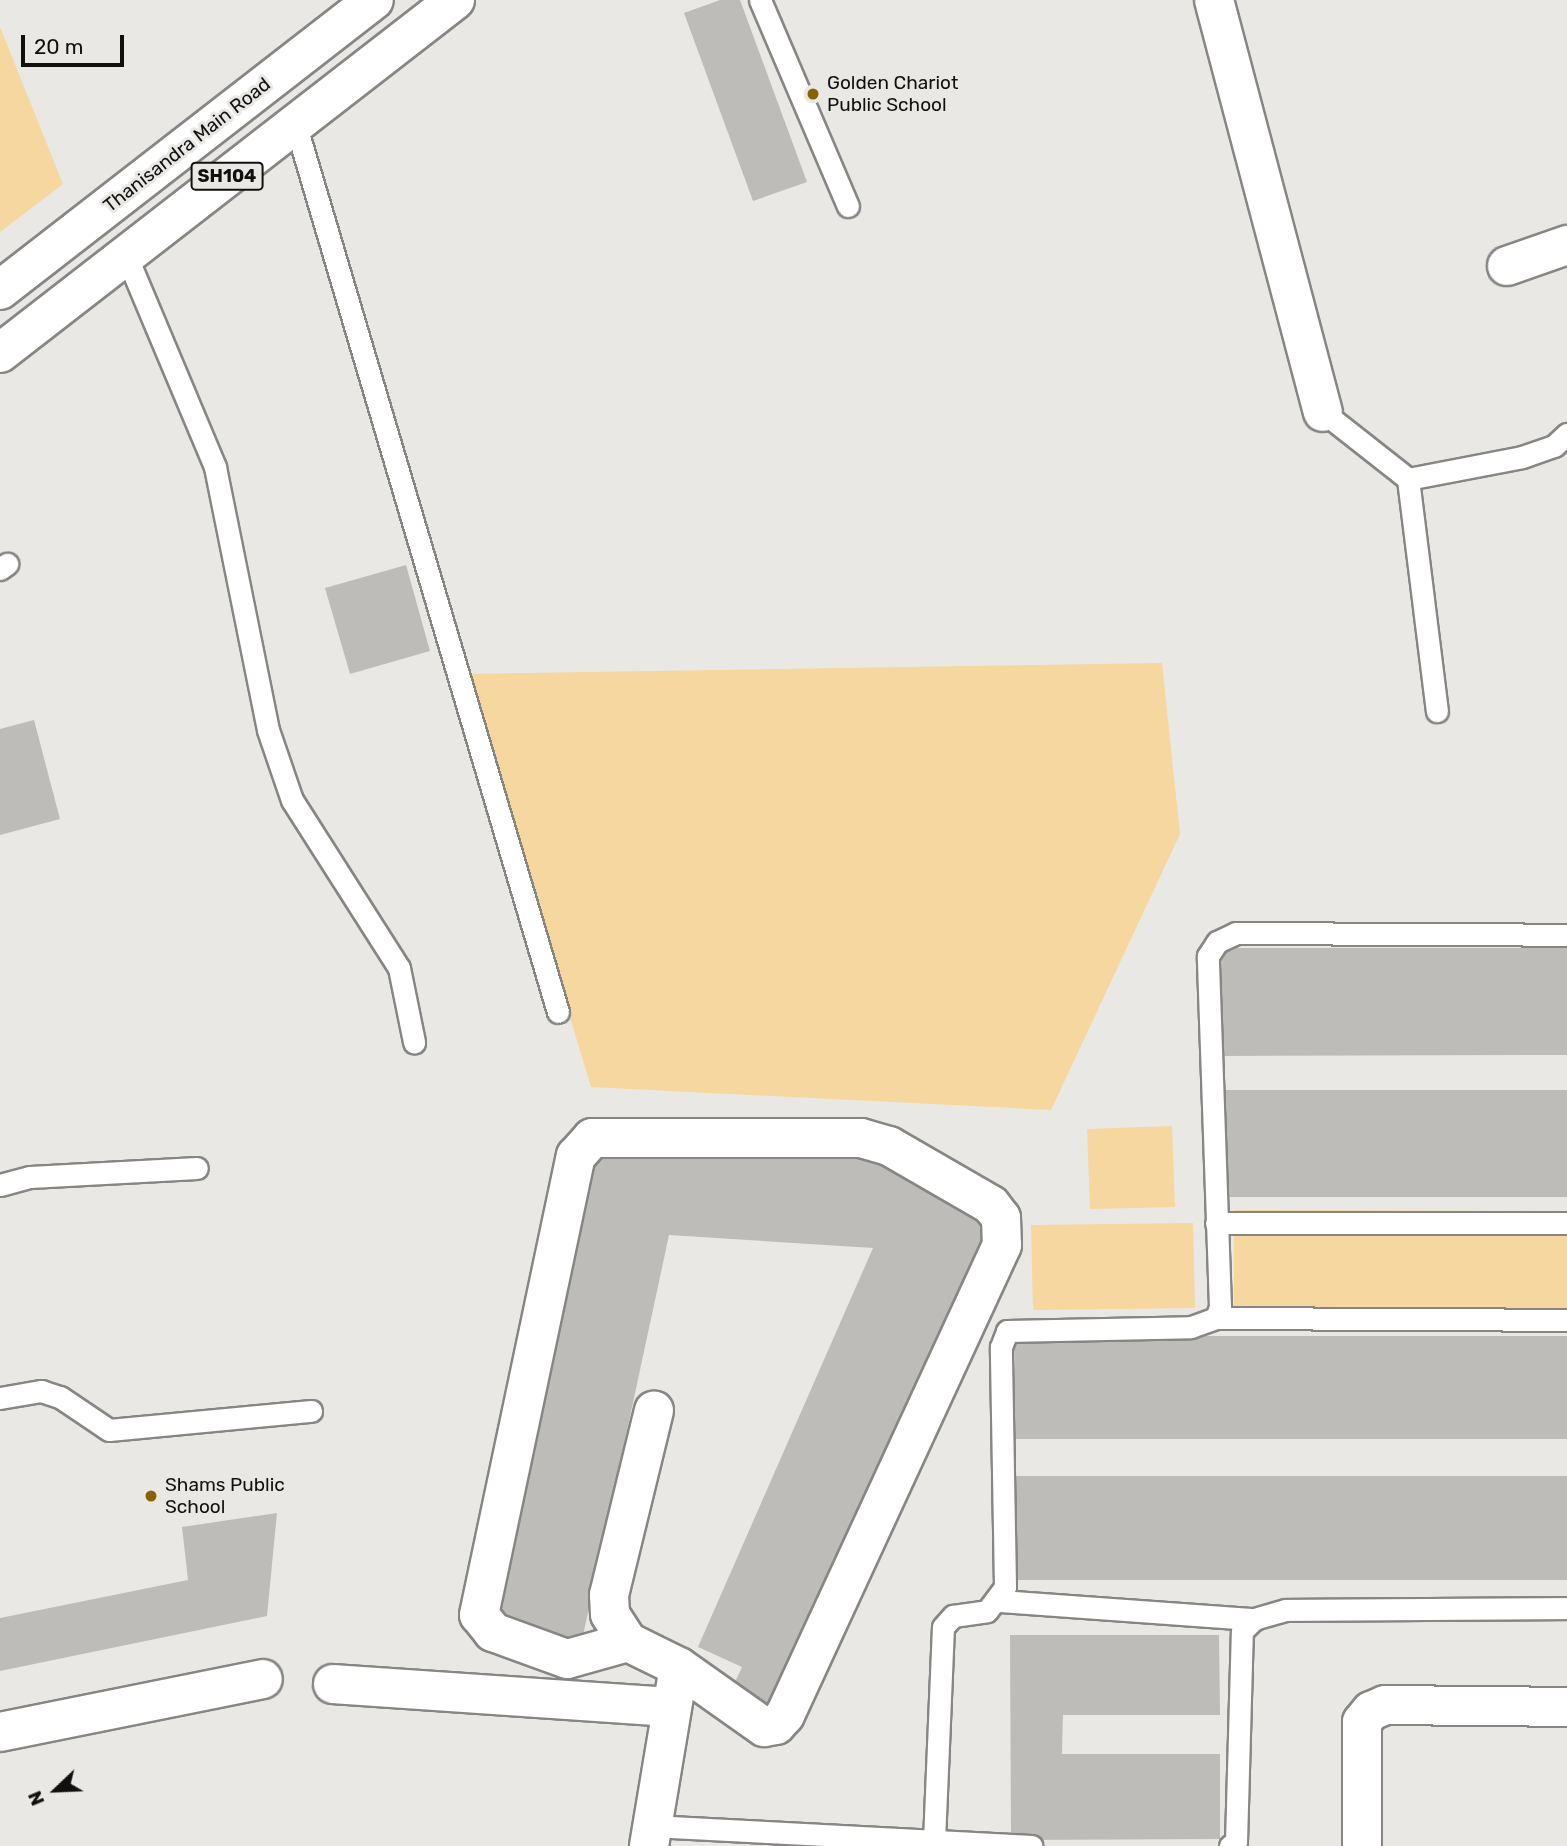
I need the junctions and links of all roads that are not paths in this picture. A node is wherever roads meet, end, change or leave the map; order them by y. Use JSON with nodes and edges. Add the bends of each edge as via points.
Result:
{"nodes":[{"id":1,"x":374,"y":0,"type":"edge"},
{"id":2,"x":455,"y":0,"type":"edge"},
{"id":3,"x":760,"y":0,"type":"edge"},
{"id":4,"x":1214,"y":0,"type":"edge"},
{"id":5,"x":295,"y":123,"type":"junction"},
{"id":6,"x":848,"y":206,"type":"dead end"},
{"id":7,"x":1567,"y":245,"type":"edge"},
{"id":8,"x":126,"y":255,"type":"junction"},
{"id":9,"x":1507,"y":266,"type":"dead end"},
{"id":10,"x":0,"y":290,"type":"edge"},
{"id":11,"x":0,"y":353,"type":"edge"},
{"id":12,"x":1324,"y":412,"type":"joint"},
{"id":13,"x":1567,"y":434,"type":"edge"},
{"id":14,"x":1408,"y":479,"type":"junction"},
{"id":15,"x":1437,"y":711,"type":"dead end"},
{"id":16,"x":1567,"y":935,"type":"edge"},
{"id":17,"x":558,"y":1012,"type":"dead end"},
{"id":18,"x":414,"y":1042,"type":"dead end"},
{"id":19,"x":197,"y":1168,"type":"dead end"},
{"id":20,"x":0,"y":1185,"type":"edge"},
{"id":21,"x":1216,"y":1223,"type":"junction"},
{"id":22,"x":1567,"y":1223,"type":"edge"},
{"id":23,"x":1216,"y":1318,"type":"junction"},
{"id":24,"x":1567,"y":1320,"type":"edge"},
{"id":25,"x":0,"y":1398,"type":"edge"},
{"id":26,"x":654,"y":1410,"type":"dead end"},
{"id":27,"x":311,"y":1411,"type":"dead end"},
{"id":28,"x":1000,"y":1601,"type":"junction"},
{"id":29,"x":1567,"y":1608,"type":"edge"},
{"id":30,"x":1254,"y":1619,"type":"junction"},
{"id":31,"x":628,"y":1643,"type":"junction"},
{"id":32,"x":679,"y":1667,"type":"junction"},
{"id":33,"x":263,"y":1679,"type":"dead end"},
{"id":34,"x":333,"y":1684,"type":"dead end"},
{"id":35,"x":669,"y":1707,"type":"junction"},
{"id":36,"x":1567,"y":1707,"type":"edge"},
{"id":37,"x":0,"y":1732,"type":"edge"},
{"id":38,"x":651,"y":1836,"type":"edge"},
{"id":39,"x":934,"y":1841,"type":"junction"},
{"id":40,"x":1031,"y":1846,"type":"edge"},
{"id":41,"x":1230,"y":1846,"type":"edge"},
{"id":42,"x":1362,"y":1846,"type":"edge"}],
"edges":[{"from":1,"to":10,"type":"street","name":"Thanisandra Main Road","number":"SH104"},
{"from":2,"to":5,"type":"street","number":"SH104"},
{"from":3,"to":6,"type":"lane"},
{"from":4,"to":12,"type":"street"},
{"from":5,"to":8,"type":"street","number":"SH104"},
{"from":5,"to":17,"type":"lane"},
{"from":7,"to":9,"type":"street"},
{"from":8,"to":11,"type":"street","number":"SH104"},
{"from":8,"to":18,"type":"lane","via":[[215,467],[268,730],[292,800],[399,968]]},
{"from":12,"to":14,"type":"lane"},
{"from":13,"to":14,"type":"lane","via":[[1555,446],[1522,457]]},
{"from":14,"to":15,"type":"lane"},
{"from":16,"to":21,"type":"lane","via":[[1236,933],[1217,942],[1208,956]]},
{"from":19,"to":20,"type":"lane","via":[[30,1177]]},
{"from":21,"to":22,"type":"lane"},
{"from":21,"to":23,"type":"lane"},
{"from":23,"to":24,"type":"lane"},
{"from":23,"to":28,"type":"lane","via":[[1191,1327],[1007,1331],[1000,1347],[1005,1587]]},
{"from":25,"to":27,"type":"lane","via":[[41,1391],[61,1396],[109,1430]]},
{"from":26,"to":31,"type":"street","via":[[609,1595],[610,1614]]},
{"from":28,"to":30,"type":"lane"},
{"from":28,"to":39,"type":"lane","via":[[987,1611],[953,1616],[943,1627]]},
{"from":29,"to":30,"type":"lane","via":[[1286,1609]]},
{"from":30,"to":41,"type":"lane","via":[[1242,1631],[1236,1842]]},
{"from":31,"to":32,"type":"street"},
{"from":31,"to":32,"type":"street","via":[[567,1659],[493,1632],[479,1615],[576,1156],[592,1138],[860,1138],[889,1146],[991,1205],[1002,1218],[1002,1245],[785,1715],[776,1726],[764,1727]]},
{"from":32,"to":35,"type":"street"},
{"from":33,"to":37,"type":"street"},
{"from":34,"to":35,"type":"street"},
{"from":35,"to":38,"type":"street"},
{"from":36,"to":42,"type":"street","via":[[1385,1705],[1371,1711],[1362,1722]]},
{"from":38,"to":39,"type":"lane"},
{"from":39,"to":40,"type":"lane"}]}
